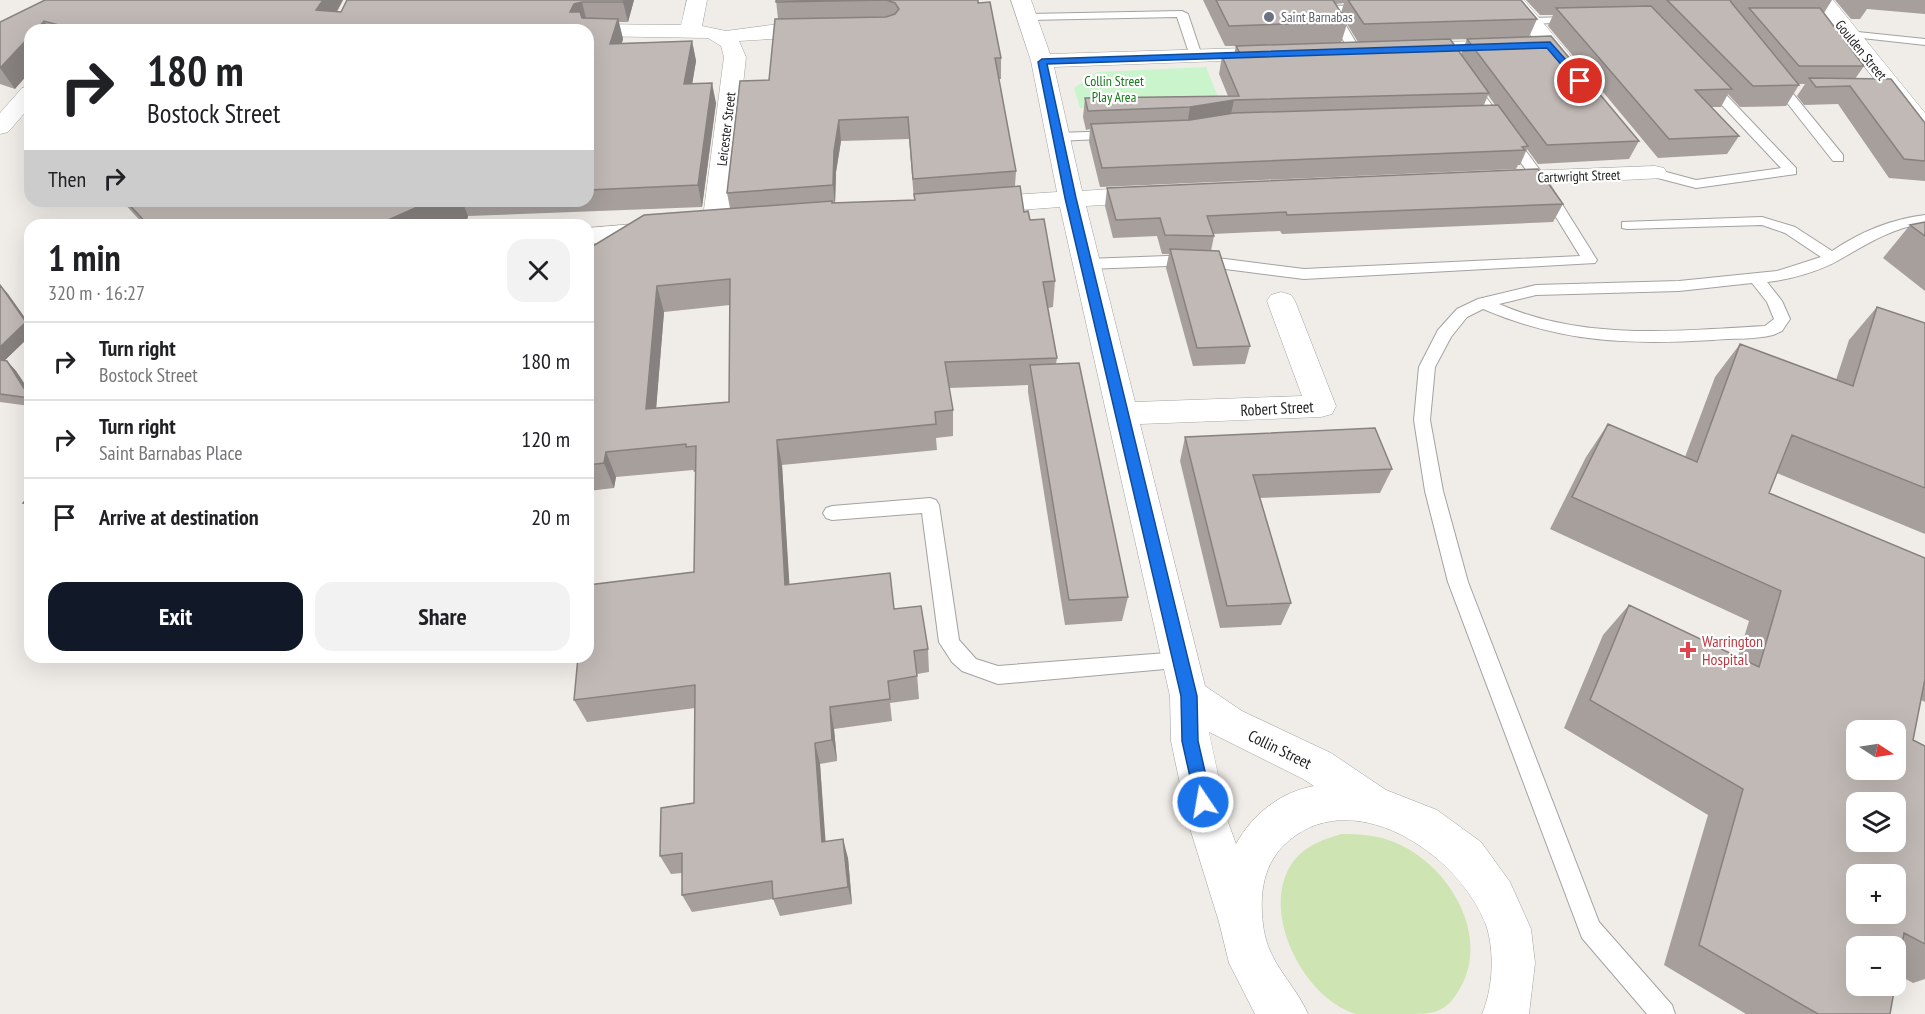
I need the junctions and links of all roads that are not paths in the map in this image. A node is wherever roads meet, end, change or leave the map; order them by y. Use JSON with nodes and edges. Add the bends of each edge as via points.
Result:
{"nodes":[{"id":1,"x":698,"y":0,"type":"edge"},
{"id":2,"x":1510,"y":2,"type":"edge"},
{"id":3,"x":1376,"y":8,"type":"edge"},
{"id":4,"x":1024,"y":9,"type":"edge"},
{"id":5,"x":1834,"y":19,"type":"edge"},
{"id":6,"x":1588,"y":20,"type":"edge"},
{"id":7,"x":1530,"y":21,"type":"junction"},
{"id":8,"x":594,"y":30,"type":"edge"},
{"id":9,"x":690,"y":30,"type":"junction"},
{"id":10,"x":845,"y":30,"type":"edge"},
{"id":11,"x":725,"y":37,"type":"junction"},
{"id":12,"x":1925,"y":42,"type":"edge"},
{"id":13,"x":1550,"y":45,"type":"junction"},
{"id":14,"x":1355,"y":51,"type":"junction"},
{"id":15,"x":1332,"y":52,"type":"edge"},
{"id":16,"x":1298,"y":53,"type":"edge"},
{"id":17,"x":1196,"y":56,"type":"junction"},
{"id":18,"x":1042,"y":62,"type":"junction"},
{"id":19,"x":1455,"y":63,"type":"junction"},
{"id":20,"x":1768,"y":72,"type":"edge"},
{"id":21,"x":1702,"y":78,"type":"edge"},
{"id":22,"x":1783,"y":90,"type":"junction"},
{"id":23,"x":1805,"y":90,"type":"dead end"},
{"id":24,"x":1587,"y":91,"type":"edge"},
{"id":25,"x":24,"y":93,"type":"edge"},
{"id":26,"x":0,"y":94,"type":"edge"},
{"id":27,"x":24,"y":100,"type":"edge"},
{"id":28,"x":0,"y":127,"type":"edge"},
{"id":29,"x":1925,"y":128,"type":"edge"},
{"id":30,"x":1128,"y":135,"type":"edge"},
{"id":31,"x":1058,"y":137,"type":"junction"},
{"id":32,"x":1838,"y":158,"type":"dead end"},
{"id":33,"x":1648,"y":164,"type":"joint"},
{"id":34,"x":1538,"y":177,"type":"junction"},
{"id":35,"x":1478,"y":180,"type":"edge"},
{"id":36,"x":1179,"y":193,"type":"edge"},
{"id":37,"x":1071,"y":198,"type":"junction"},
{"id":38,"x":958,"y":207,"type":"edge"},
{"id":39,"x":1925,"y":219,"type":"edge"},
{"id":40,"x":1627,"y":225,"type":"dead end"},
{"id":41,"x":594,"y":235,"type":"edge"},
{"id":42,"x":1832,"y":258,"type":"junction"},
{"id":43,"x":1087,"y":264,"type":"junction"},
{"id":44,"x":1756,"y":278,"type":"junction"},
{"id":45,"x":1281,"y":301,"type":"dead end"},
{"id":46,"x":1483,"y":303,"type":"junction"},
{"id":47,"x":1121,"y":414,"type":"junction"},
{"id":48,"x":832,"y":513,"type":"dead end"},
{"id":49,"x":1184,"y":679,"type":"junction"},
{"id":50,"x":1371,"y":802,"type":"junction"},
{"id":51,"x":1239,"y":916,"type":"junction"},
{"id":52,"x":1285,"y":1014,"type":"edge"},
{"id":53,"x":1505,"y":1014,"type":"edge"},
{"id":54,"x":1663,"y":1014,"type":"edge"}],
"edges":[{"from":1,"to":9,"type":"street"},
{"from":2,"to":7,"type":"street"},
{"from":3,"to":14,"type":"lane","via":[[1330,9]]},
{"from":4,"to":17,"type":"lane","via":[[1182,14]]},
{"from":4,"to":18,"type":"street","name":"Collin Street"},
{"from":5,"to":12,"type":"lane"},
{"from":5,"to":29,"type":"street","name":"Goulden Street","via":[[1888,90]]},
{"from":6,"to":7,"type":"lane"},
{"from":7,"to":13,"type":"street"},
{"from":8,"to":9,"type":"street"},
{"from":9,"to":11,"type":"street"},
{"from":10,"to":11,"type":"street","via":[[771,31]]},
{"from":11,"to":41,"type":"street","name":"Leicester Street","via":[[733,45],[735,57],[706,226]]},
{"from":13,"to":19,"type":"street"},
{"from":13,"to":24,"type":"street"},
{"from":14,"to":15,"type":"street"},
{"from":14,"to":19,"type":"street","via":[[1383,50]]},
{"from":16,"to":17,"type":"street"},
{"from":17,"to":18,"type":"street"},
{"from":18,"to":31,"type":"street","name":"Collin Street"},
{"from":19,"to":34,"type":"lane","via":[[1488,117]]},
{"from":20,"to":22,"type":"lane"},
{"from":21,"to":33,"type":"lane","via":[[1791,171],[1696,184]]},
{"from":22,"to":23,"type":"lane"},
{"from":22,"to":32,"type":"lane"},
{"from":25,"to":26,"type":"street"},
{"from":27,"to":28,"type":"street"},
{"from":30,"to":31,"type":"lane"},
{"from":31,"to":37,"type":"street","name":"Collin Street"},
{"from":33,"to":34,"type":"street","name":"Cartwright Street"},
{"from":34,"to":35,"type":"street","name":"Cartwright Street"},
{"from":34,"to":43,"type":"lane","via":[[1590,260],[1304,274],[1194,260]]},
{"from":36,"to":37,"type":"street"},
{"from":37,"to":38,"type":"street"},
{"from":37,"to":43,"type":"street","name":"Collin Street"},
{"from":39,"to":42,"type":"lane","via":[[1902,222],[1854,243]]},
{"from":40,"to":42,"type":"lane","via":[[1762,221],[1797,232]]},
{"from":42,"to":44,"type":"lane","via":[[1778,276]]},
{"from":43,"to":47,"type":"street","name":"Collin Street"},
{"from":44,"to":46,"type":"lane","via":[[1679,286],[1536,290]]},
{"from":44,"to":46,"type":"lane","via":[[1774,300],[1782,319],[1777,327],[1767,331],[1631,338],[1593,335],[1537,324]]},
{"from":45,"to":47,"type":"street","name":"Robert Street","via":[[1321,406]]},
{"from":46,"to":54,"type":"lane","via":[[1462,314],[1444,334],[1427,367],[1422,420],[1434,491],[1458,582],[1590,930]]},
{"from":47,"to":49,"type":"street","name":"Collin Street"},
{"from":48,"to":49,"type":"lane","via":[[930,505],[949,642],[960,659],[978,670],[998,675]]},
{"from":49,"to":50,"type":"street","name":"Collin Street","via":[[1228,723],[1317,766]]},
{"from":49,"to":51,"type":"street","name":"Collin Street","via":[[1190,741],[1205,811]]},
{"from":50,"to":51,"type":"street","name":"Collin Street","via":[[1319,804],[1291,813],[1261,837],[1244,873]]},
{"from":50,"to":53,"type":"street","name":"Collin Street","via":[[1412,817],[1451,842],[1483,878],[1506,920],[1514,965]]},
{"from":51,"to":52,"type":"street","name":"Collin Street","via":[[1250,962],[1275,1005]]}]}
